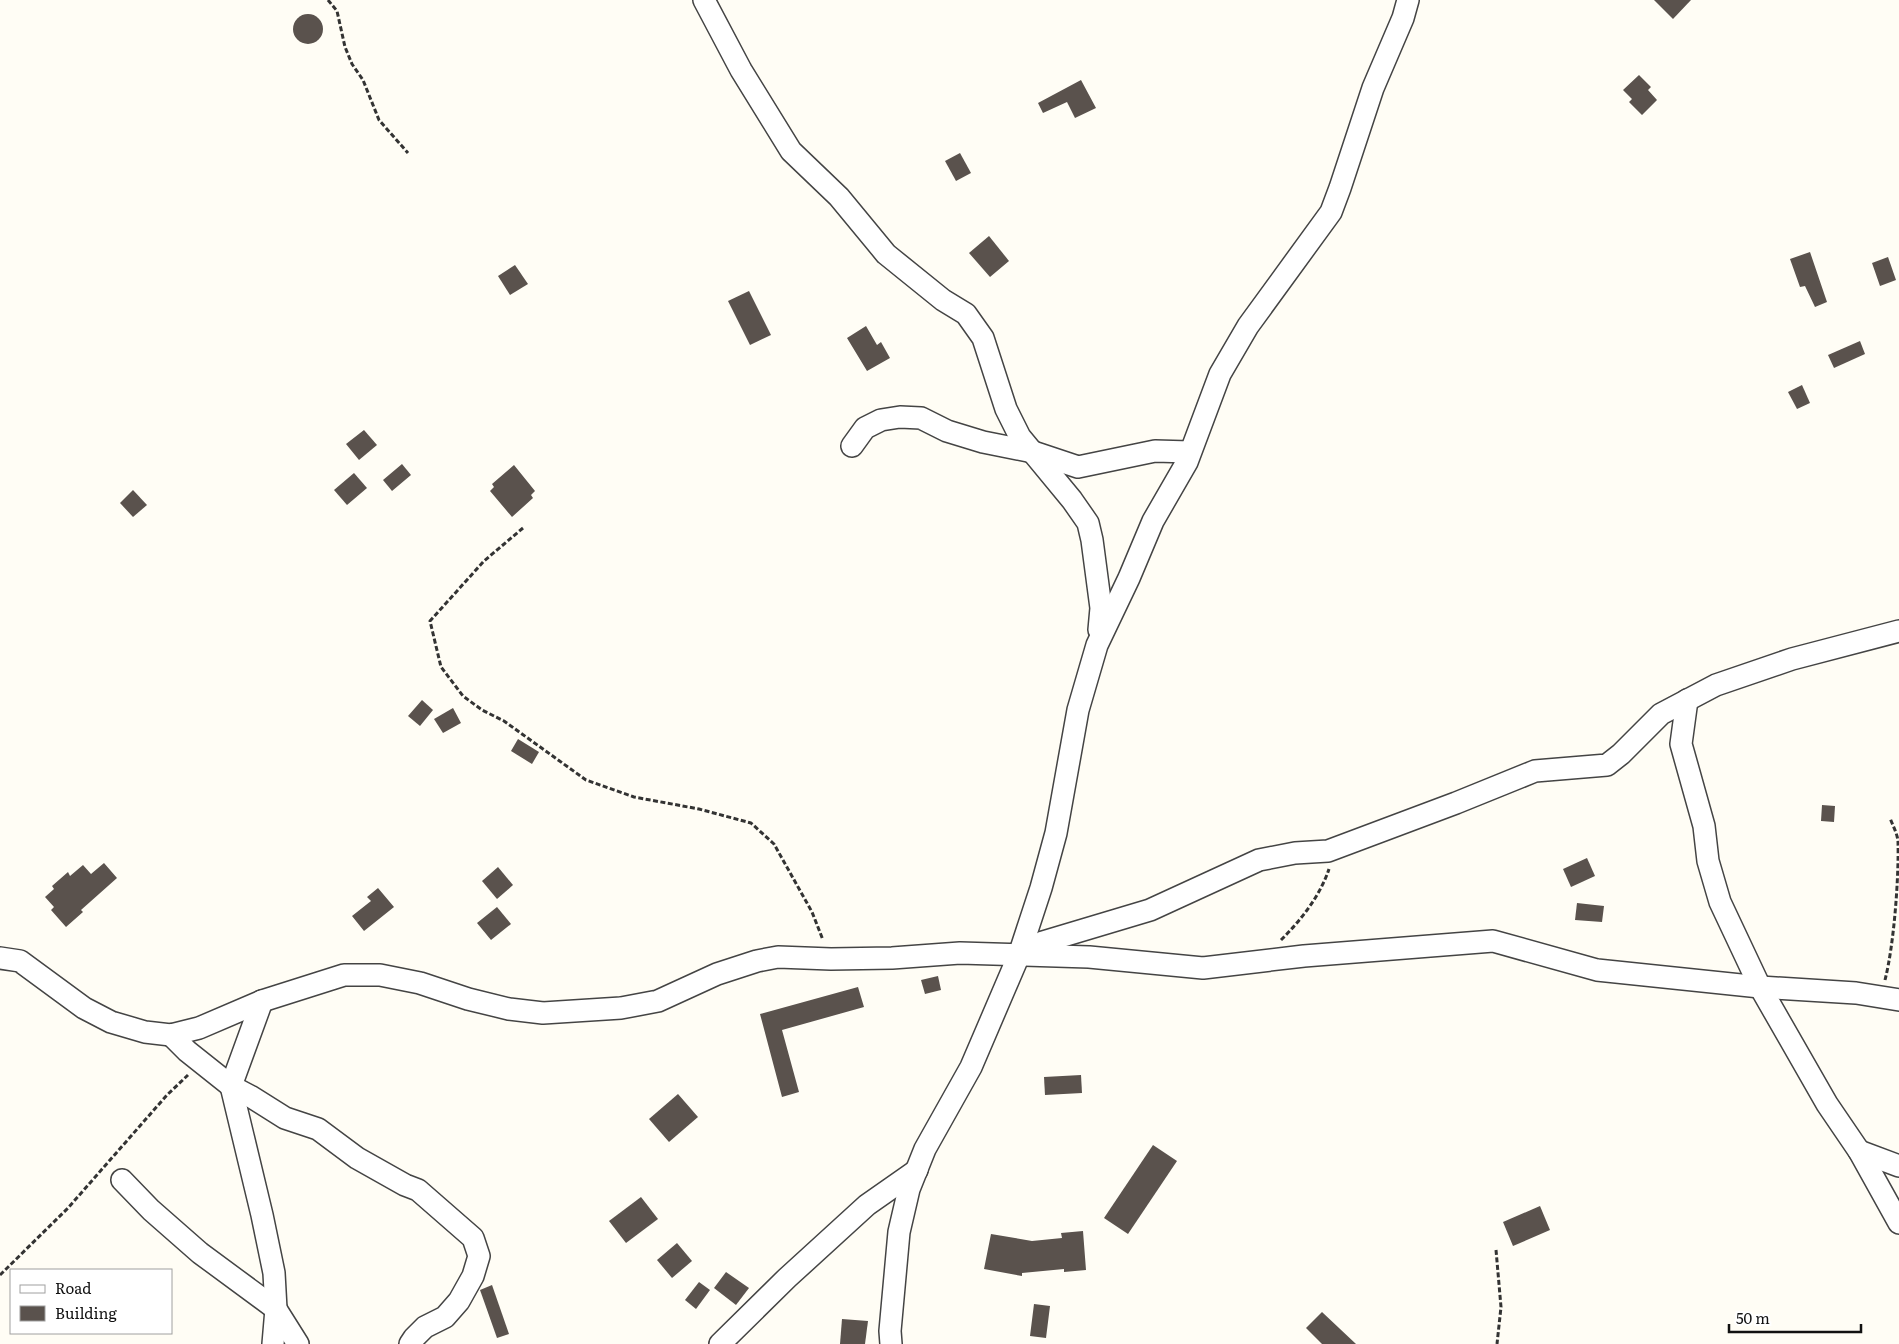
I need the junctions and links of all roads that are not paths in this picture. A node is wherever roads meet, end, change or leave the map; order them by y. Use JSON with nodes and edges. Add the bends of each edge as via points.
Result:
{"nodes":[{"id":1,"x":704,"y":0,"type":"edge"},
{"id":2,"x":1408,"y":0,"type":"edge"},
{"id":3,"x":852,"y":446,"type":"dead end"},
{"id":4,"x":1033,"y":452,"type":"junction"},
{"id":5,"x":1190,"y":452,"type":"junction"},
{"id":6,"x":1899,"y":631,"type":"edge"},
{"id":7,"x":1097,"y":645,"type":"junction"},
{"id":8,"x":1687,"y":700,"type":"junction"},
{"id":9,"x":1019,"y":955,"type":"junction"},
{"id":10,"x":0,"y":958,"type":"edge"},
{"id":11,"x":1760,"y":987,"type":"junction"},
{"id":12,"x":1899,"y":1000,"type":"edge"},
{"id":13,"x":262,"y":1001,"type":"junction"},
{"id":14,"x":171,"y":1035,"type":"junction"},
{"id":15,"x":231,"y":1086,"type":"junction"},
{"id":16,"x":1858,"y":1151,"type":"junction"},
{"id":17,"x":1899,"y":1166,"type":"edge"},
{"id":18,"x":917,"y":1170,"type":"junction"},
{"id":19,"x":122,"y":1180,"type":"dead end"},
{"id":20,"x":1899,"y":1223,"type":"edge"},
{"id":21,"x":276,"y":1309,"type":"junction"},
{"id":22,"x":273,"y":1344,"type":"edge"},
{"id":23,"x":298,"y":1344,"type":"edge"},
{"id":24,"x":410,"y":1344,"type":"edge"},
{"id":25,"x":720,"y":1344,"type":"edge"},
{"id":26,"x":891,"y":1344,"type":"edge"}],
"edges":[{"from":1,"to":4,"type":"street","via":[[741,70],[791,151],[839,197],[886,254],[943,300],[966,314],[983,338],[1006,409],[1020,437]]},
{"from":2,"to":5,"type":"street","via":[[1373,88],[1331,212],[1248,326],[1220,374]]},
{"from":3,"to":4,"type":"street","via":[[865,428],[882,420],[900,417],[921,418],[947,431],[983,442]]},
{"from":4,"to":5,"type":"street","via":[[1078,467],[1155,451]]},
{"from":4,"to":7,"type":"street","via":[[1088,523],[1101,608]]},
{"from":5,"to":7,"type":"street","via":[[1153,520]]},
{"from":6,"to":8,"type":"street","via":[[1792,659],[1716,685]]},
{"from":7,"to":9,"type":"street","via":[[1078,710],[1056,833]]},
{"from":8,"to":9,"type":"street","via":[[1661,714],[1607,765],[1535,771],[1328,851],[1295,852],[1259,860],[1150,910],[1043,942]]},
{"from":8,"to":11,"type":"street","via":[[1681,744],[1704,826],[1708,861],[1720,902]]},
{"from":9,"to":11,"type":"street","via":[[1089,957],[1203,968],[1493,941],[1597,970]]},
{"from":9,"to":13,"type":"street","via":[[778,957],[757,960],[717,974],[658,1001],[621,1008],[542,1013],[509,1009],[380,975],[344,975]]},
{"from":9,"to":18,"type":"street","via":[[970,1067]]},
{"from":10,"to":14,"type":"street","via":[[20,961],[84,1008],[112,1022],[145,1032]]},
{"from":11,"to":12,"type":"street"},
{"from":11,"to":16,"type":"street","via":[[1827,1104]]},
{"from":13,"to":14,"type":"street","via":[[199,1028]]},
{"from":13,"to":15,"type":"street"},
{"from":14,"to":15,"type":"street","via":[[187,1052]]},
{"from":15,"to":21,"type":"street","via":[[274,1273]]},
{"from":15,"to":24,"type":"street","via":[[285,1118],[318,1128],[357,1158],[418,1190],[473,1238],[478,1256],[464,1293],[445,1317],[425,1327]]},
{"from":16,"to":17,"type":"street"},
{"from":16,"to":20,"type":"street"},
{"from":18,"to":25,"type":"street","via":[[866,1205]]},
{"from":18,"to":26,"type":"street","via":[[899,1232]]},
{"from":19,"to":21,"type":"street","via":[[200,1253]]},
{"from":21,"to":22,"type":"street"},
{"from":21,"to":23,"type":"street"}]}
